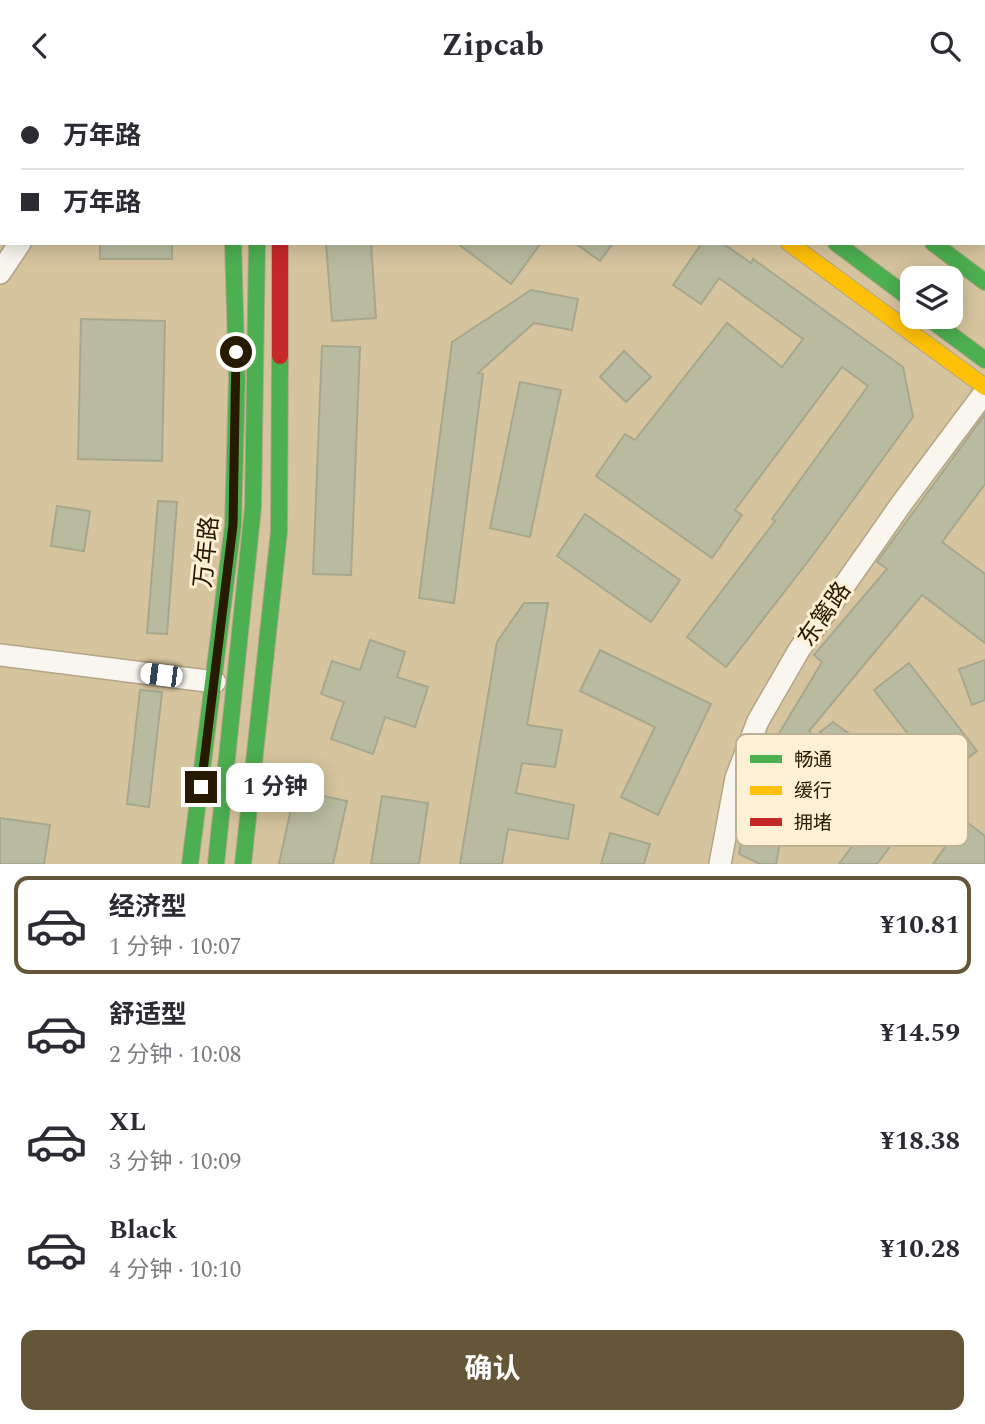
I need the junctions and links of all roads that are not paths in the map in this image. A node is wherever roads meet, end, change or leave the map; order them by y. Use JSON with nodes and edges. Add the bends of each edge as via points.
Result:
{"nodes":[{"id":1,"x":19,"y":245,"type":"edge"},
{"id":2,"x":233,"y":245,"type":"edge"},
{"id":3,"x":257,"y":245,"type":"edge"},
{"id":4,"x":280,"y":245,"type":"edge"},
{"id":5,"x":792,"y":245,"type":"edge"},
{"id":6,"x":830,"y":245,"type":"edge"},
{"id":7,"x":839,"y":245,"type":"edge"},
{"id":8,"x":936,"y":245,"type":"edge"},
{"id":9,"x":950,"y":245,"type":"edge"},
{"id":10,"x":0,"y":272,"type":"edge"},
{"id":11,"x":985,"y":272,"type":"edge"},
{"id":12,"x":985,"y":282,"type":"edge"},
{"id":13,"x":900,"y":291,"type":"edge"},
{"id":14,"x":900,"y":297,"type":"edge"},
{"id":15,"x":944,"y":329,"type":"edge"},
{"id":16,"x":949,"y":329,"type":"edge"},
{"id":17,"x":985,"y":357,"type":"edge"},
{"id":18,"x":985,"y":390,"type":"edge"},
{"id":19,"x":0,"y":655,"type":"edge"},
{"id":20,"x":215,"y":682,"type":"junction"},
{"id":21,"x":754,"y":734,"type":"edge"},
{"id":22,"x":736,"y":778,"type":"edge"},
{"id":23,"x":197,"y":813,"type":"junction"},
{"id":24,"x":249,"y":818,"type":"junction"},
{"id":25,"x":190,"y":864,"type":"edge"},
{"id":26,"x":216,"y":864,"type":"edge"},
{"id":27,"x":243,"y":864,"type":"edge"},
{"id":28,"x":720,"y":864,"type":"edge"}],
"edges":[{"from":1,"to":10,"type":"street"},
{"from":2,"to":20,"type":"main road","name":"万年路","via":[[233,525]]},
{"from":3,"to":26,"type":"main road","bridge":true,"via":[[253,507]]},
{"from":4,"to":24,"type":"main road","via":[[279,532]]},
{"from":5,"to":18,"type":"main road"},
{"from":6,"to":14,"type":"main road"},
{"from":7,"to":13,"type":"main road"},
{"from":8,"to":12,"type":"main road"},
{"from":9,"to":11,"type":"main road"},
{"from":15,"to":17,"type":"main road"},
{"from":16,"to":17,"type":"main road"},
{"from":18,"to":21,"type":"street","name":"东篱路","via":[[807,638]]},
{"from":19,"to":20,"type":"street"},
{"from":20,"to":23,"type":"main road","name":"万年路"},
{"from":22,"to":28,"type":"street","name":"东篱路"},
{"from":23,"to":24,"type":"main road","via":[[206,792],[228,783],[246,798]]},
{"from":23,"to":25,"type":"main road","name":"万年路"},
{"from":24,"to":27,"type":"main road"}]}
